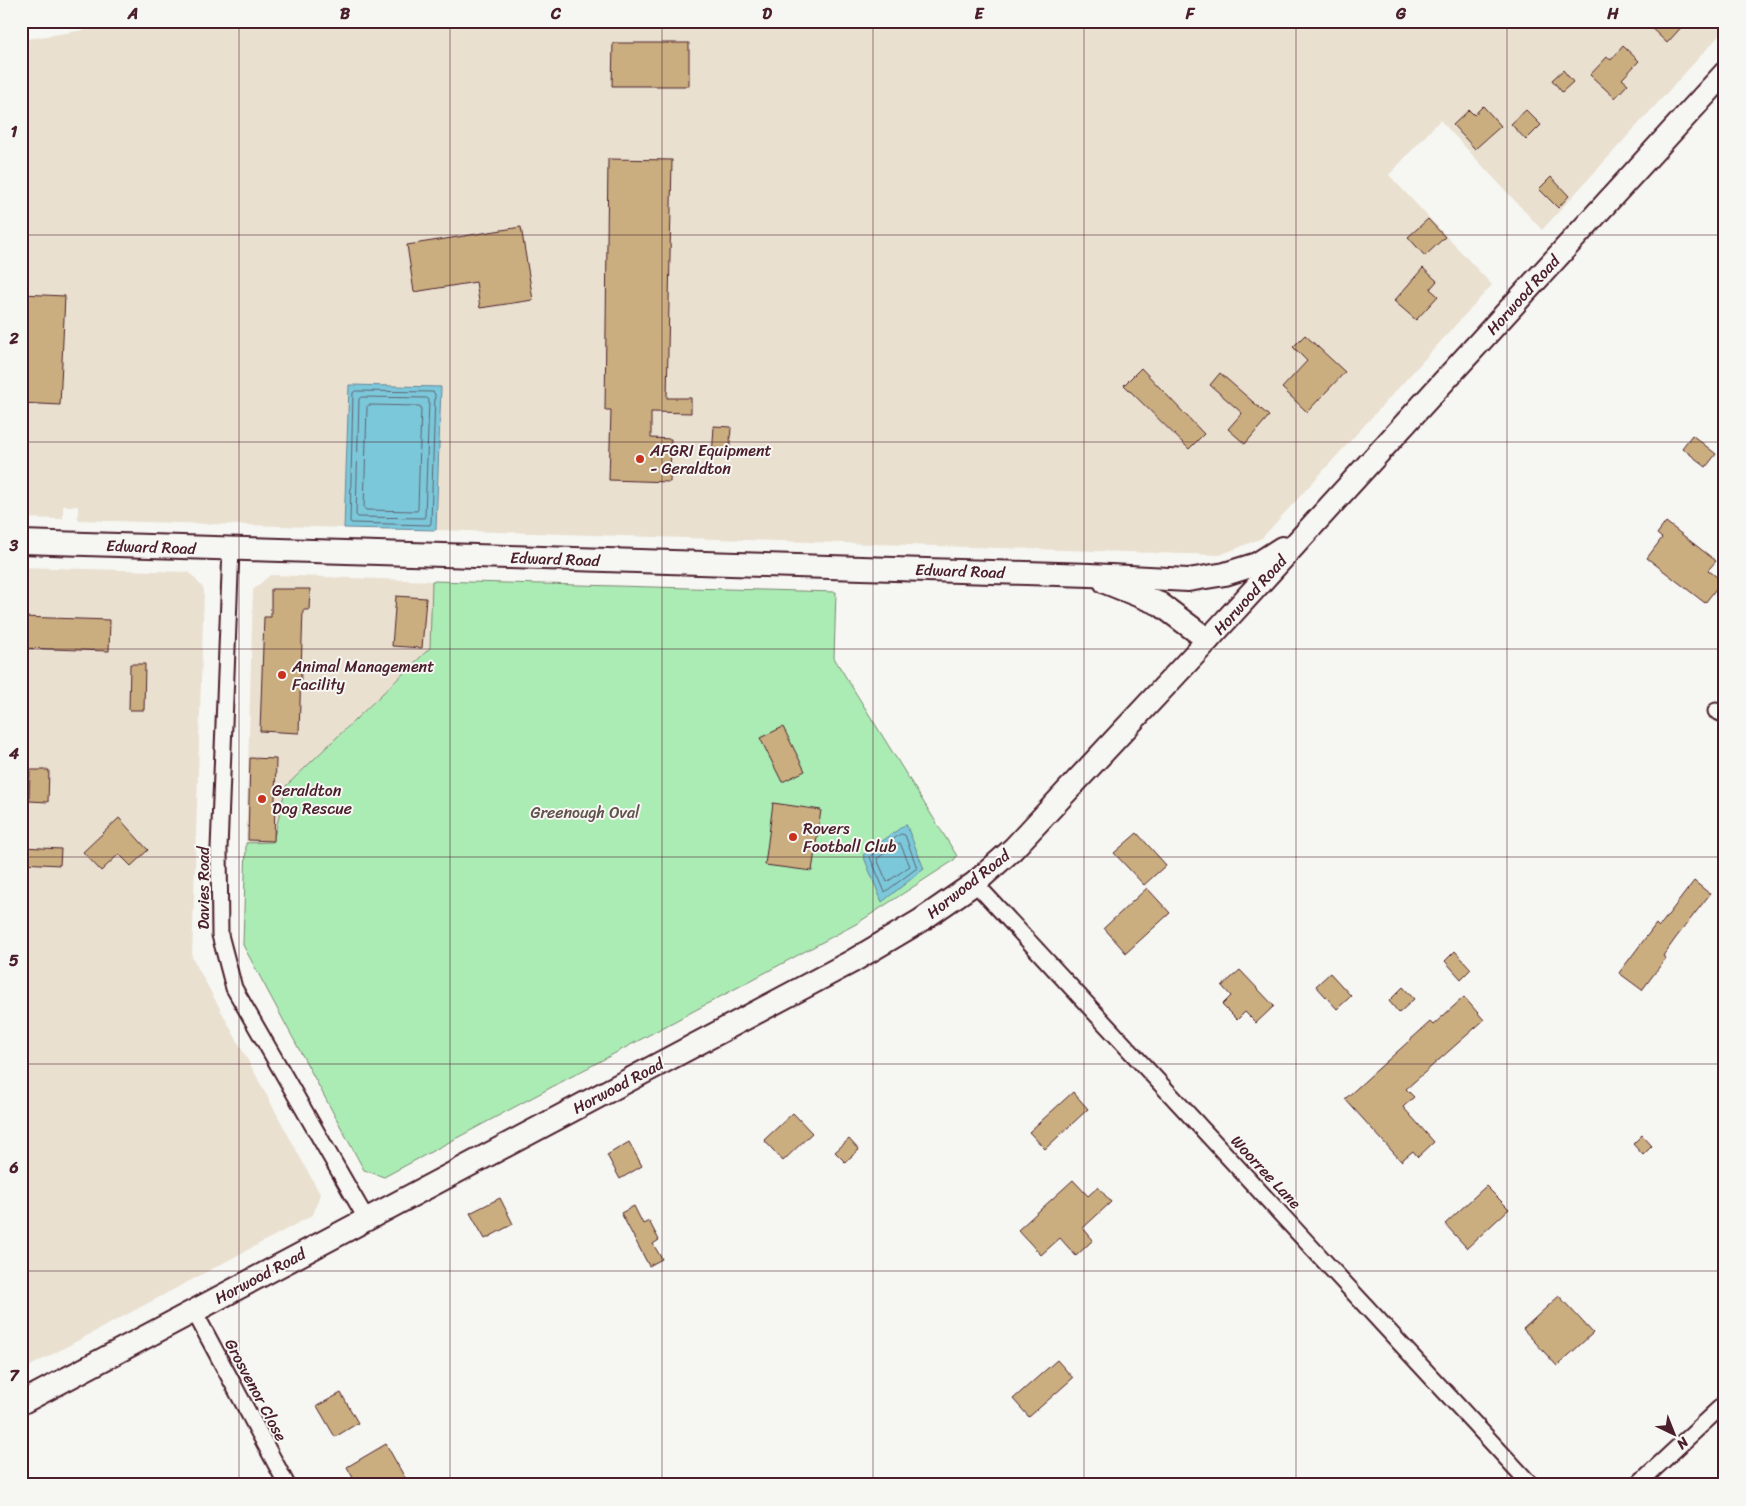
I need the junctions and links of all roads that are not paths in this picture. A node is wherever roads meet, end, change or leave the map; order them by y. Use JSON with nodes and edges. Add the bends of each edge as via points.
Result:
{"nodes":[{"id":1,"x":1725,"y":73,"type":"edge"},
{"id":2,"x":1318,"y":520,"type":"junction"},
{"id":3,"x":21,"y":542,"type":"edge"},
{"id":4,"x":231,"y":550,"type":"junction"},
{"id":5,"x":1090,"y":575,"type":"junction"},
{"id":6,"x":1208,"y":640,"type":"junction"},
{"id":7,"x":975,"y":883,"type":"junction"},
{"id":8,"x":367,"y":1220,"type":"junction"},
{"id":9,"x":194,"y":1311,"type":"junction"},
{"id":10,"x":21,"y":1403,"type":"edge"},
{"id":11,"x":1725,"y":1403,"type":"edge"},
{"id":12,"x":287,"y":1485,"type":"edge"},
{"id":13,"x":1531,"y":1485,"type":"edge"},
{"id":14,"x":1637,"y":1485,"type":"edge"}],
"edges":[{"from":1,"to":2,"type":"main road","name":"Horwood Road"},
{"from":2,"to":5,"type":"main road","name":"Edward Road","via":[[1257,564],[1225,574],[1188,580]]},
{"from":2,"to":6,"type":"main road","name":"Horwood Road"},
{"from":3,"to":4,"type":"main road","name":"Edward Road"},
{"from":4,"to":5,"type":"main road","name":"Edward Road"},
{"from":4,"to":8,"type":"street","name":"Davies Road","via":[[220,935],[234,988]]},
{"from":5,"to":6,"type":"main road","name":"Edward Road","via":[[1160,604]]},
{"from":6,"to":7,"type":"main road","name":"Horwood Road","via":[[1013,849]]},
{"from":7,"to":8,"type":"main road","name":"Horwood Road","via":[[851,962]]},
{"from":7,"to":13,"type":"street","name":"Woorree Lane"},
{"from":8,"to":9,"type":"main road","name":"Horwood Road"},
{"from":9,"to":10,"type":"main road","name":"Horwood Road"},
{"from":9,"to":12,"type":"street","name":"Grosvenor Close"},
{"from":11,"to":14,"type":"street"}]}
